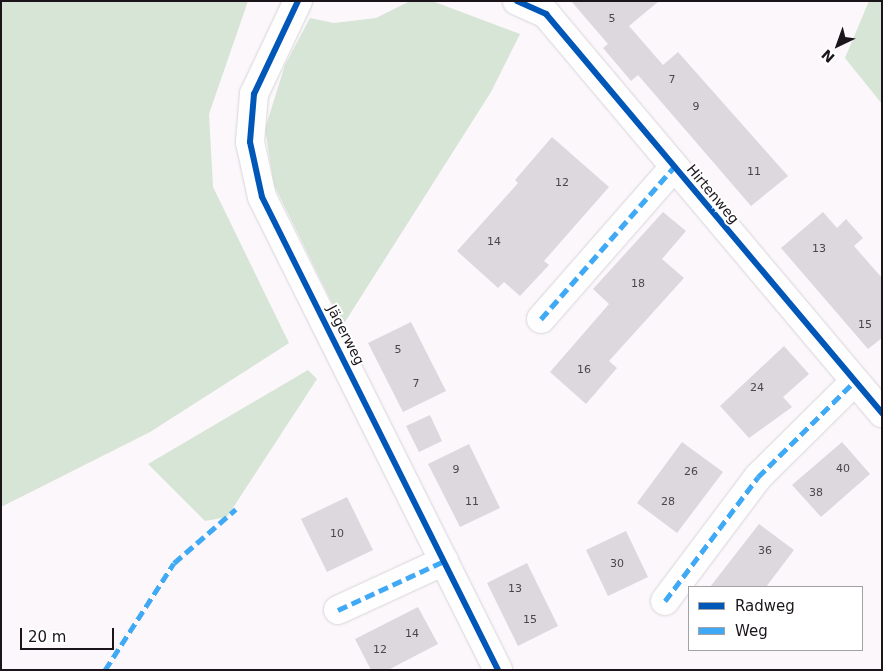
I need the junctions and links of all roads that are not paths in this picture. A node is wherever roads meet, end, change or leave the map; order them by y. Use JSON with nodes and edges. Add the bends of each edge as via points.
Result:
{"nodes":[{"id":1,"x":298,"y":1,"type":"edge"},
{"id":2,"x":517,"y":1,"type":"edge"},
{"id":3,"x":674,"y":167,"type":"junction"},
{"id":4,"x":542,"y":319,"type":"dead end"},
{"id":5,"x":854,"y":381,"type":"junction"},
{"id":6,"x":882,"y":413,"type":"edge"},
{"id":7,"x":444,"y":561,"type":"junction"},
{"id":8,"x":665,"y":601,"type":"dead end"},
{"id":9,"x":338,"y":610,"type":"dead end"},
{"id":10,"x":498,"y":670,"type":"edge"}],
"edges":[{"from":1,"to":7,"type":"street","name":"Jägerweg","via":[[254,94],[250,142],[262,196]]},
{"from":2,"to":3,"type":"street","name":"Hirtenweg","via":[[546,14]]},
{"from":3,"to":4,"type":"street","name":"Hirtenweg"},
{"from":3,"to":5,"type":"street","name":"Hirtenweg"},
{"from":5,"to":6,"type":"street","name":"Hirtenweg"},
{"from":5,"to":8,"type":"street","via":[[758,477]]},
{"from":7,"to":9,"type":"street"},
{"from":7,"to":10,"type":"street","name":"Jägerweg"}]}
